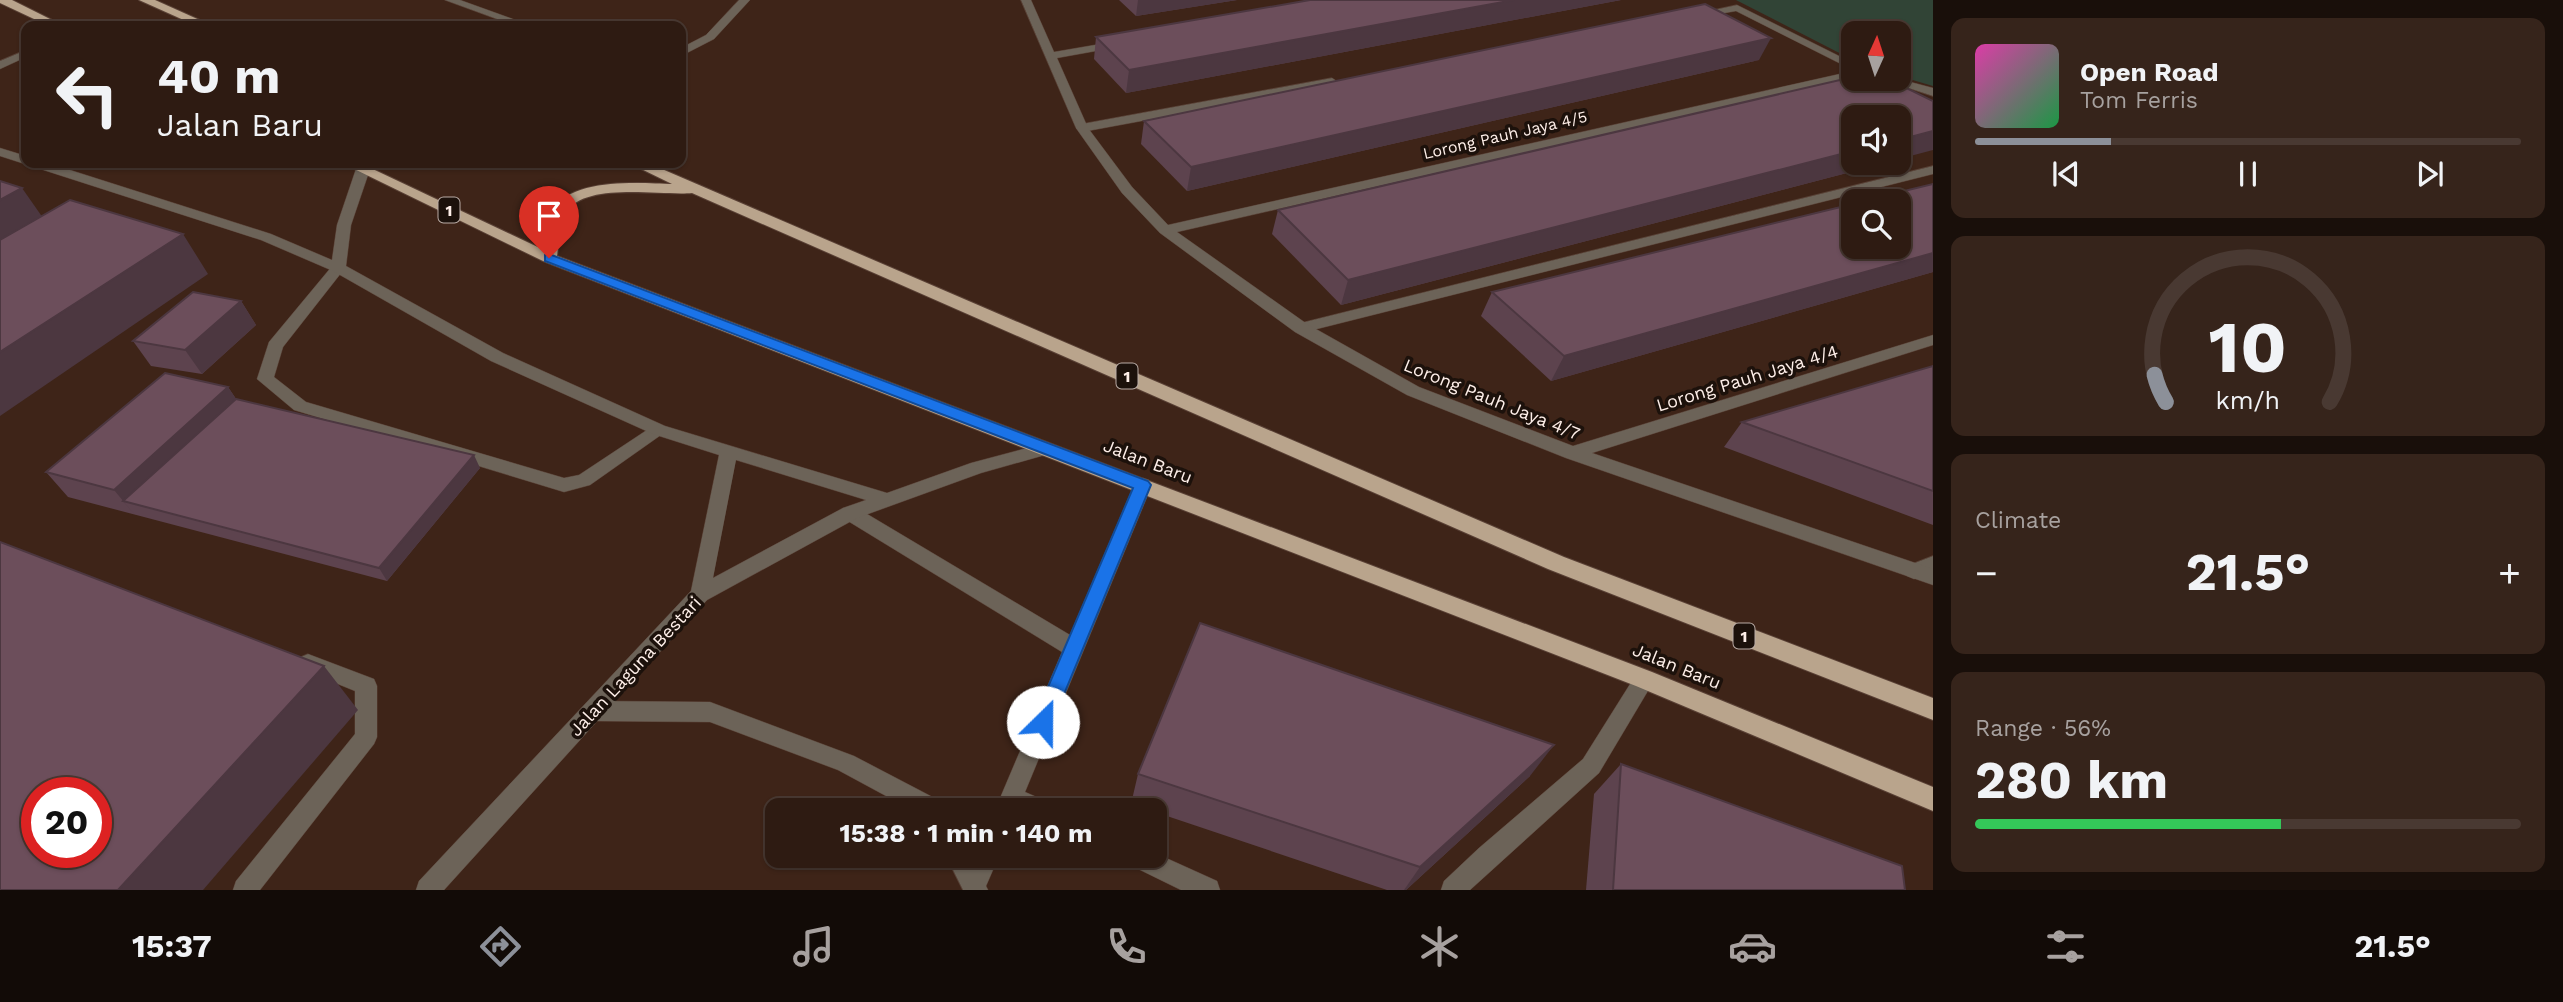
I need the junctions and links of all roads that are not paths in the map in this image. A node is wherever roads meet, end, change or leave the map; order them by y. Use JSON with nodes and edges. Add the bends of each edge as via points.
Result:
{"nodes":[{"id":1,"x":3,"y":0,"type":"edge"},
{"id":2,"x":145,"y":0,"type":"edge"},
{"id":3,"x":450,"y":0,"type":"edge"},
{"id":4,"x":746,"y":0,"type":"edge"},
{"id":5,"x":1026,"y":0,"type":"edge"},
{"id":6,"x":500,"y":2,"type":"dead end"},
{"id":7,"x":492,"y":13,"type":"junction"},
{"id":8,"x":1682,"y":18,"type":"edge"},
{"id":9,"x":47,"y":21,"type":"edge"},
{"id":10,"x":195,"y":21,"type":"edge"},
{"id":11,"x":513,"y":21,"type":"edge"},
{"id":12,"x":1132,"y":42,"type":"edge"},
{"id":13,"x":686,"y":50,"type":"edge"},
{"id":14,"x":21,"y":56,"type":"edge"},
{"id":15,"x":1050,"y":57,"type":"junction"},
{"id":16,"x":1841,"y":61,"type":"edge"},
{"id":17,"x":0,"y":66,"type":"edge"},
{"id":18,"x":1841,"y":77,"type":"edge"},
{"id":19,"x":1341,"y":80,"type":"edge"},
{"id":20,"x":1911,"y":86,"type":"edge"},
{"id":21,"x":1933,"y":92,"type":"edge"},
{"id":22,"x":1082,"y":128,"type":"junction"},
{"id":23,"x":0,"y":152,"type":"edge"},
{"id":24,"x":21,"y":158,"type":"edge"},
{"id":25,"x":51,"y":168,"type":"edge"},
{"id":26,"x":356,"y":168,"type":"edge"},
{"id":27,"x":360,"y":168,"type":"edge"},
{"id":28,"x":648,"y":168,"type":"edge"},
{"id":29,"x":1933,"y":170,"type":"edge"},
{"id":30,"x":698,"y":189,"type":"junction"},
{"id":31,"x":1165,"y":230,"type":"junction"},
{"id":32,"x":549,"y":258,"type":"junction"},
{"id":33,"x":338,"y":268,"type":"junction"},
{"id":34,"x":1301,"y":328,"type":"junction"},
{"id":35,"x":1933,"y":340,"type":"edge"},
{"id":36,"x":659,"y":430,"type":"junction"},
{"id":37,"x":1046,"y":449,"type":"junction"},
{"id":38,"x":729,"y":450,"type":"junction"},
{"id":39,"x":1572,"y":453,"type":"junction"},
{"id":40,"x":1143,"y":485,"type":"junction"},
{"id":41,"x":886,"y":499,"type":"junction"},
{"id":42,"x":850,"y":513,"type":"junction"},
{"id":43,"x":1933,"y":564,"type":"edge"},
{"id":44,"x":1914,"y":571,"type":"junction"},
{"id":45,"x":1933,"y":577,"type":"edge"},
{"id":46,"x":701,"y":594,"type":"junction"},
{"id":47,"x":1074,"y":648,"type":"junction"},
{"id":48,"x":290,"y":656,"type":"edge"},
{"id":49,"x":1644,"y":679,"type":"junction"},
{"id":50,"x":1933,"y":709,"type":"edge"},
{"id":51,"x":594,"y":711,"type":"junction"},
{"id":52,"x":912,"y":798,"type":"edge"},
{"id":53,"x":1012,"y":798,"type":"edge"},
{"id":54,"x":1933,"y":799,"type":"edge"},
{"id":55,"x":964,"y":868,"type":"edge"},
{"id":56,"x":982,"y":868,"type":"edge"},
{"id":57,"x":1161,"y":868,"type":"edge"},
{"id":58,"x":975,"y":888,"type":"edge"},
{"id":59,"x":245,"y":890,"type":"edge"},
{"id":60,"x":428,"y":890,"type":"edge"},
{"id":61,"x":1208,"y":890,"type":"edge"},
{"id":62,"x":1453,"y":890,"type":"edge"}],
"edges":[{"from":1,"to":9,"type":"highway"},
{"from":2,"to":10,"type":"highway"},
{"from":3,"to":7,"type":"street"},
{"from":4,"to":13,"type":"street","via":[[710,37]]},
{"from":5,"to":15,"type":"street","name":"Lorong Pauh Jaya 4/7"},
{"from":6,"to":7,"type":"street"},
{"from":7,"to":11,"type":"street"},
{"from":8,"to":16,"type":"street","via":[[1737,8]]},
{"from":12,"to":15,"type":"street"},
{"from":14,"to":17,"type":"street"},
{"from":15,"to":22,"type":"street","name":"Lorong Pauh Jaya 4/7"},
{"from":18,"to":31,"type":"street","name":"Lorong Pauh Jaya 4/5"},
{"from":19,"to":22,"type":"street"},
{"from":20,"to":21,"type":"street"},
{"from":22,"to":31,"type":"street","name":"Lorong Pauh Jaya 4/7","via":[[1127,190]]},
{"from":23,"to":24,"type":"street"},
{"from":25,"to":33,"type":"street","via":[[266,237]]},
{"from":26,"to":33,"type":"street"},
{"from":27,"to":32,"type":"highway","name":"Jalan Baru","number":"1"},
{"from":28,"to":30,"type":"highway","number":"1"},
{"from":29,"to":34,"type":"street"},
{"from":30,"to":32,"type":"highway","via":[[612,189],[580,195],[562,207]]},
{"from":30,"to":50,"type":"highway","number":"1","via":[[1556,563]]},
{"from":31,"to":34,"type":"street","name":"Lorong Pauh Jaya 4/7"},
{"from":32,"to":37,"type":"highway","name":"Jalan Baru","number":"1"},
{"from":33,"to":36,"type":"street","via":[[497,357]]},
{"from":33,"to":36,"type":"street","via":[[275,345],[265,379],[300,406],[564,485],[584,480]]},
{"from":34,"to":39,"type":"street","name":"Lorong Pauh Jaya 4/7","via":[[1413,391]]},
{"from":35,"to":39,"type":"street","name":"Lorong Pauh Jaya 4/4"},
{"from":36,"to":38,"type":"street"},
{"from":37,"to":40,"type":"highway","name":"Jalan Baru","number":"1"},
{"from":37,"to":41,"type":"street","name":"Jalan Laguna Bestari"},
{"from":38,"to":41,"type":"street"},
{"from":38,"to":46,"type":"street"},
{"from":39,"to":44,"type":"street","name":"Lorong Pauh Jaya 4/7"},
{"from":40,"to":47,"type":"street"},
{"from":40,"to":49,"type":"highway","name":"Jalan Baru","number":"1"},
{"from":41,"to":42,"type":"street","name":"Jalan Laguna Bestari"},
{"from":42,"to":46,"type":"street","name":"Jalan Laguna Bestari"},
{"from":42,"to":47,"type":"street"},
{"from":43,"to":44,"type":"street"},
{"from":44,"to":45,"type":"street","name":"Lorong Pauh Jaya 4/7"},
{"from":46,"to":51,"type":"street","name":"Jalan Laguna Bestari"},
{"from":47,"to":53,"type":"street"},
{"from":48,"to":59,"type":"street","via":[[366,686],[366,737]]},
{"from":49,"to":54,"type":"highway","name":"Jalan Baru","number":"1"},
{"from":49,"to":62,"type":"street","via":[[1591,766]]},
{"from":51,"to":52,"type":"street","via":[[710,712],[846,763]]},
{"from":51,"to":60,"type":"street","name":"Jalan Laguna Bestari"},
{"from":55,"to":58,"type":"street"},
{"from":56,"to":58,"type":"street"},
{"from":57,"to":61,"type":"street"}]}
